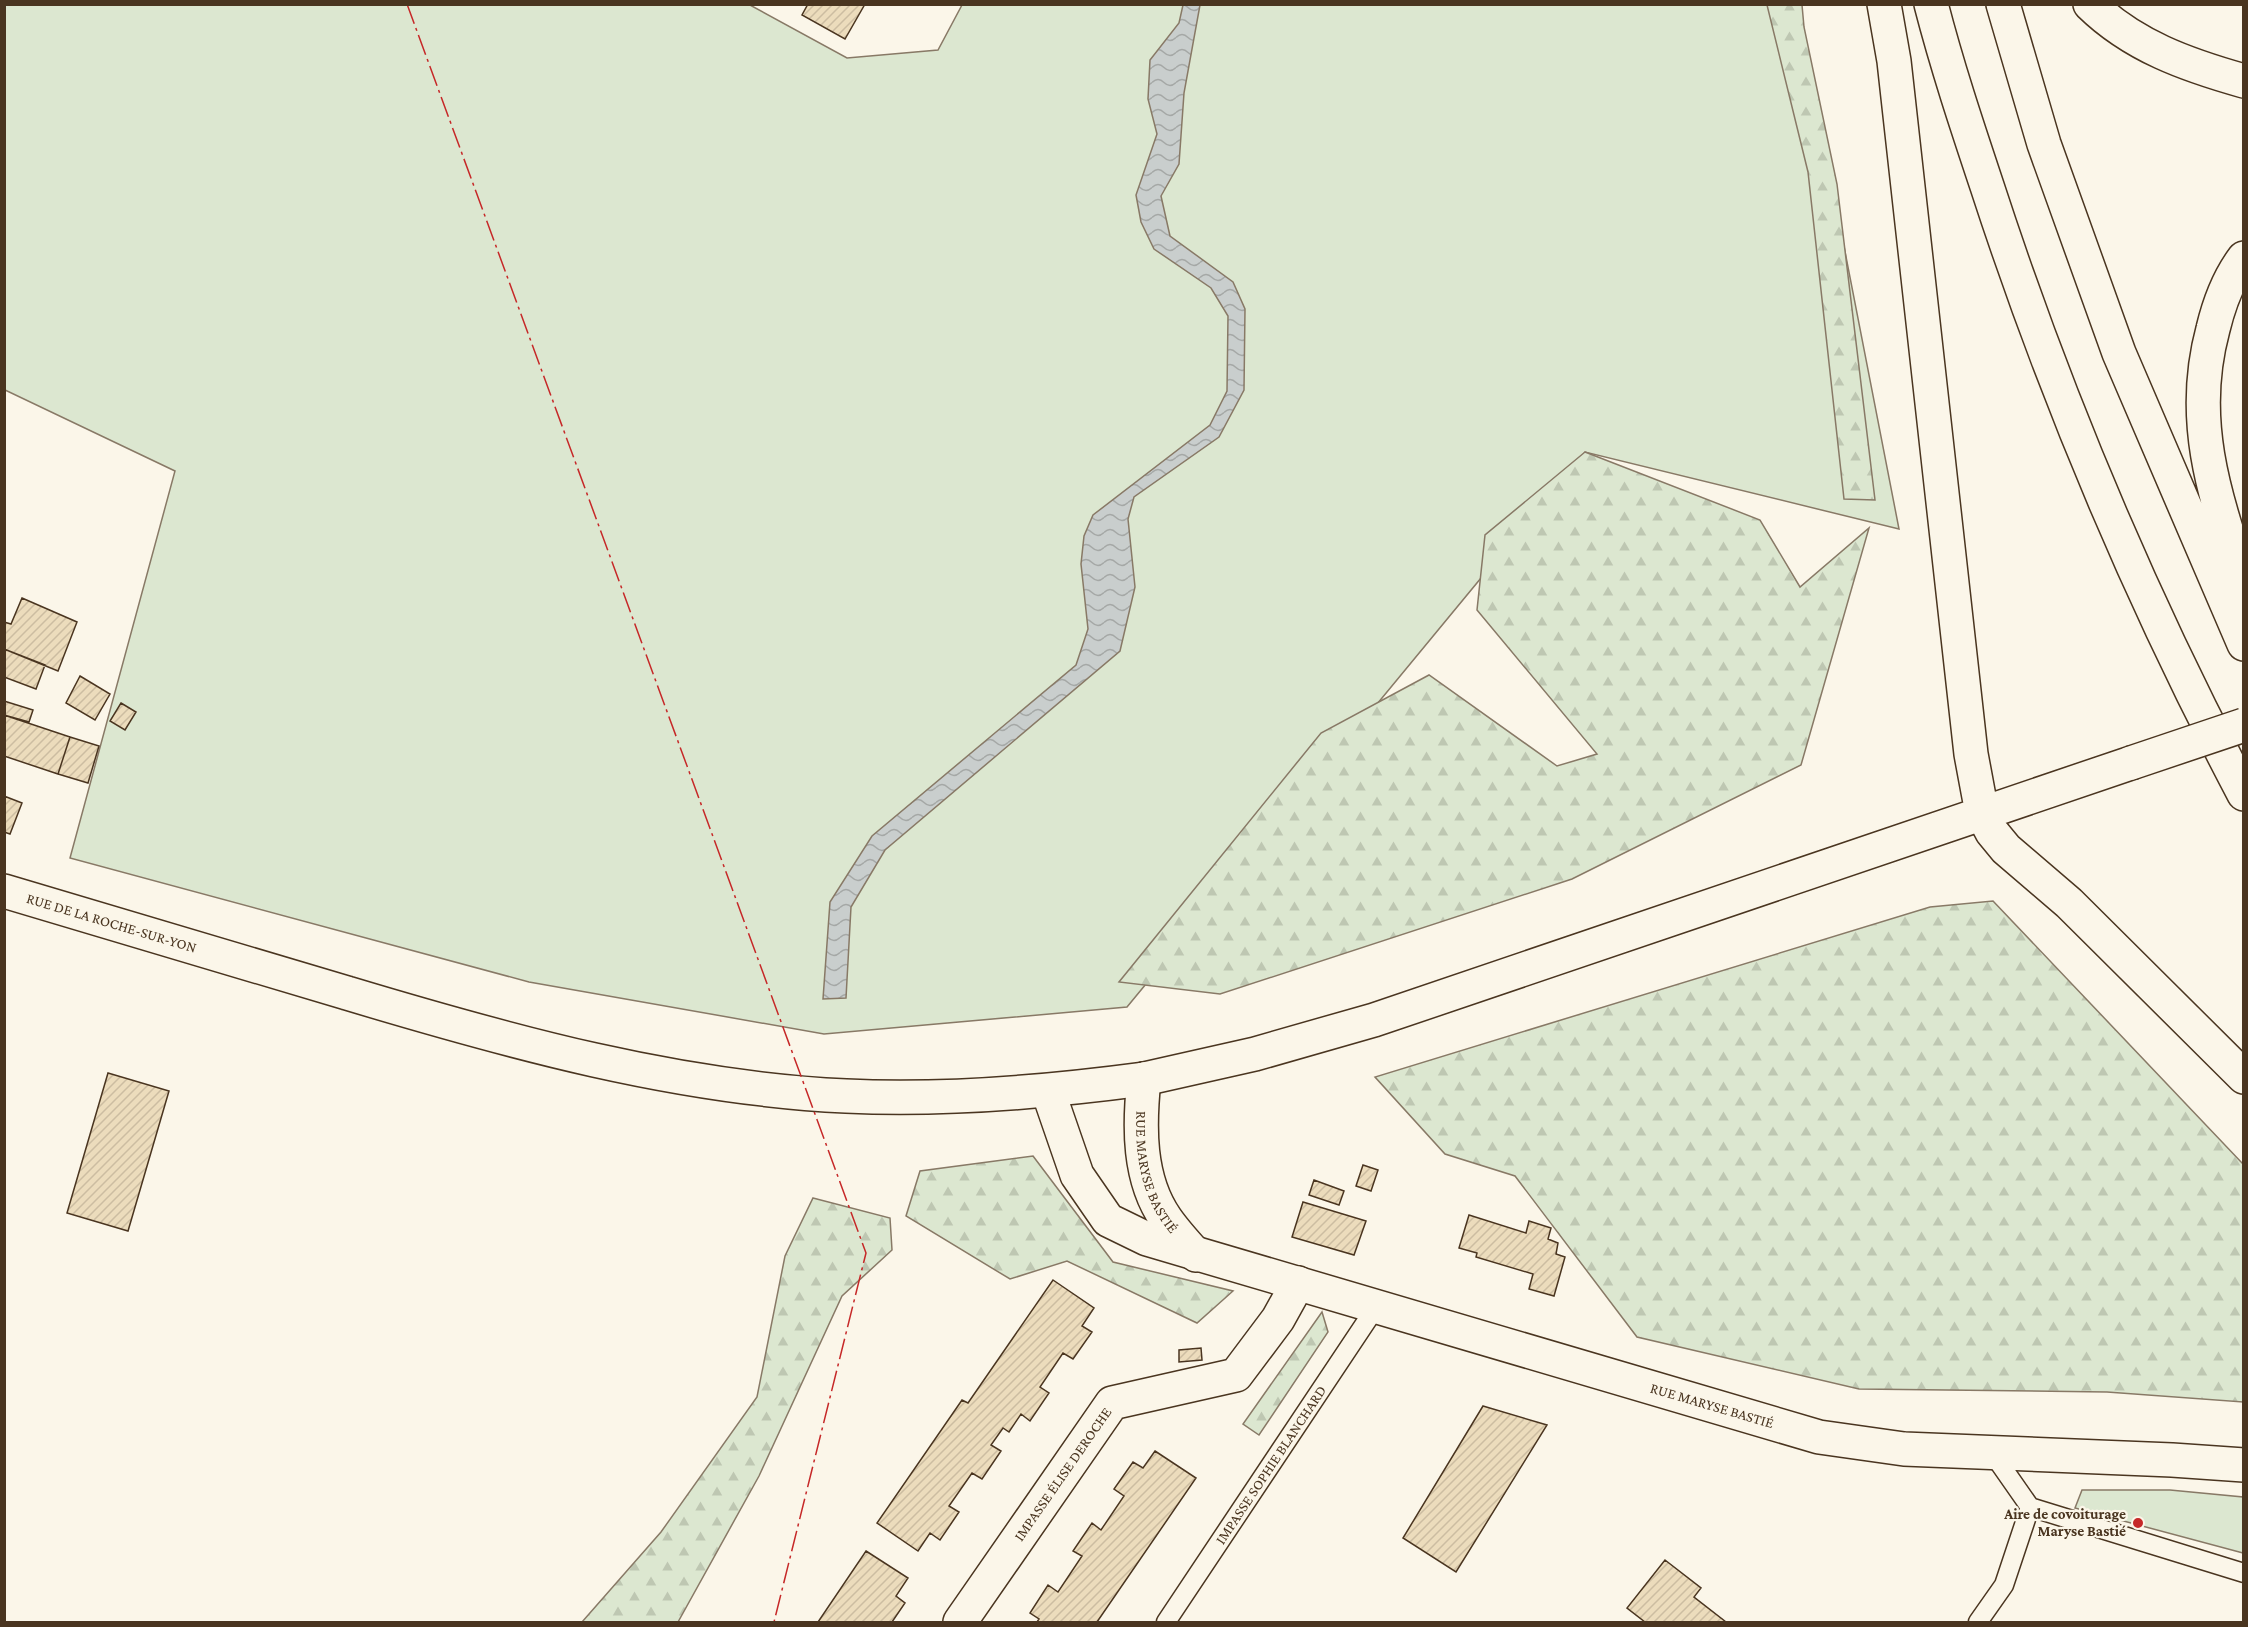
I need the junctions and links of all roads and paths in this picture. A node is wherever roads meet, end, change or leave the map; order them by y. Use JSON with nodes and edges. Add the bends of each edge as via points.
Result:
{"nodes":[{"id":1,"x":1884,"y":4,"type":"edge"},
{"id":2,"x":1931,"y":4,"type":"edge"},
{"id":3,"x":2003,"y":4,"type":"edge"},
{"id":4,"x":2090,"y":4,"type":"edge"},
{"id":5,"x":2244,"y":81,"type":"edge"},
{"id":6,"x":2244,"y":258,"type":"edge"},
{"id":7,"x":2244,"y":584,"type":"edge"},
{"id":8,"x":2244,"y":644,"type":"edge"},
{"id":9,"x":2244,"y":725,"type":"edge"},
{"id":10,"x":2244,"y":794,"type":"edge"},
{"id":11,"x":1982,"y":813,"type":"junction"},
{"id":12,"x":4,"y":891,"type":"edge"},
{"id":13,"x":2244,"y":1077,"type":"edge"},
{"id":14,"x":1144,"y":1079,"type":"junction"},
{"id":15,"x":1048,"y":1091,"type":"junction"},
{"id":16,"x":1196,"y":1255,"type":"junction"},
{"id":17,"x":1298,"y":1283,"type":"junction"},
{"id":18,"x":1376,"y":1307,"type":"junction"},
{"id":19,"x":1994,"y":1454,"type":"junction"},
{"id":20,"x":2244,"y":1465,"type":"edge"},
{"id":21,"x":2030,"y":1507,"type":"junction"},
{"id":22,"x":2244,"y":1573,"type":"edge"},
{"id":23,"x":960,"y":1623,"type":"edge"},
{"id":24,"x":1166,"y":1623,"type":"edge"},
{"id":25,"x":1978,"y":1623,"type":"edge"}],
"edges":[{"from":1,"to":11,"type":"main road","via":[[1894,61],[1971,754]]},
{"from":2,"to":10,"type":"main road","via":[[2004,238],[2055,378],[2137,578]]},
{"from":3,"to":8,"type":"main road","via":[[2048,155],[2119,353]]},
{"from":4,"to":5,"type":"main road","via":[[2142,44],[2170,58]]},
{"from":6,"to":7,"type":"main road","via":[[2220,301],[2208,346],[2201,397],[2207,457],[2219,511]]},
{"from":9,"to":11,"type":"main road","name":"RUE DE LA ROCHE-SUR-YON","bridge":true},
{"from":11,"to":13,"type":"main road","via":[[2006,849],[2069,903]]},
{"from":11,"to":14,"type":"main road","name":"RUE DE LA ROCHE-SUR-YON","via":[[1374,1020],[1255,1054]]},
{"from":12,"to":15,"type":"main road","name":"RUE DE LA ROCHE-SUR-YON","via":[[438,1020],[572,1055],[733,1086],[848,1096]]},
{"from":14,"to":15,"type":"main road","name":"RUE DE LA ROCHE-SUR-YON"},
{"from":14,"to":16,"type":"main road","name":"RUE MARYSE BASTIÉ","via":[[1140,1114],[1146,1177],[1165,1218]]},
{"from":15,"to":16,"type":"main road","name":"RUE MARYSE BASTIÉ","via":[[1077,1175],[1108,1220],[1147,1239]]},
{"from":16,"to":17,"type":"main road","name":"RUE MARYSE BASTIÉ"},
{"from":17,"to":18,"type":"main road","name":"RUE MARYSE BASTIÉ"},
{"from":17,"to":23,"type":"main road","name":"IMPASSE ÉLISE DEROCHE","via":[[1278,1319],[1236,1375],[1112,1403]]},
{"from":18,"to":19,"type":"main road","name":"RUE MARYSE BASTIÉ","via":[[1819,1437],[1904,1449]]},
{"from":18,"to":24,"type":"lane","name":"IMPASSE SOPHIE BLANCHARD"},
{"from":19,"to":20,"type":"main road","name":"RUE MARYSE BASTIÉ"},
{"from":19,"to":21,"type":"lane"},
{"from":21,"to":22,"type":"lane"},
{"from":21,"to":25,"type":"lane","via":[[2004,1585]]}]}
